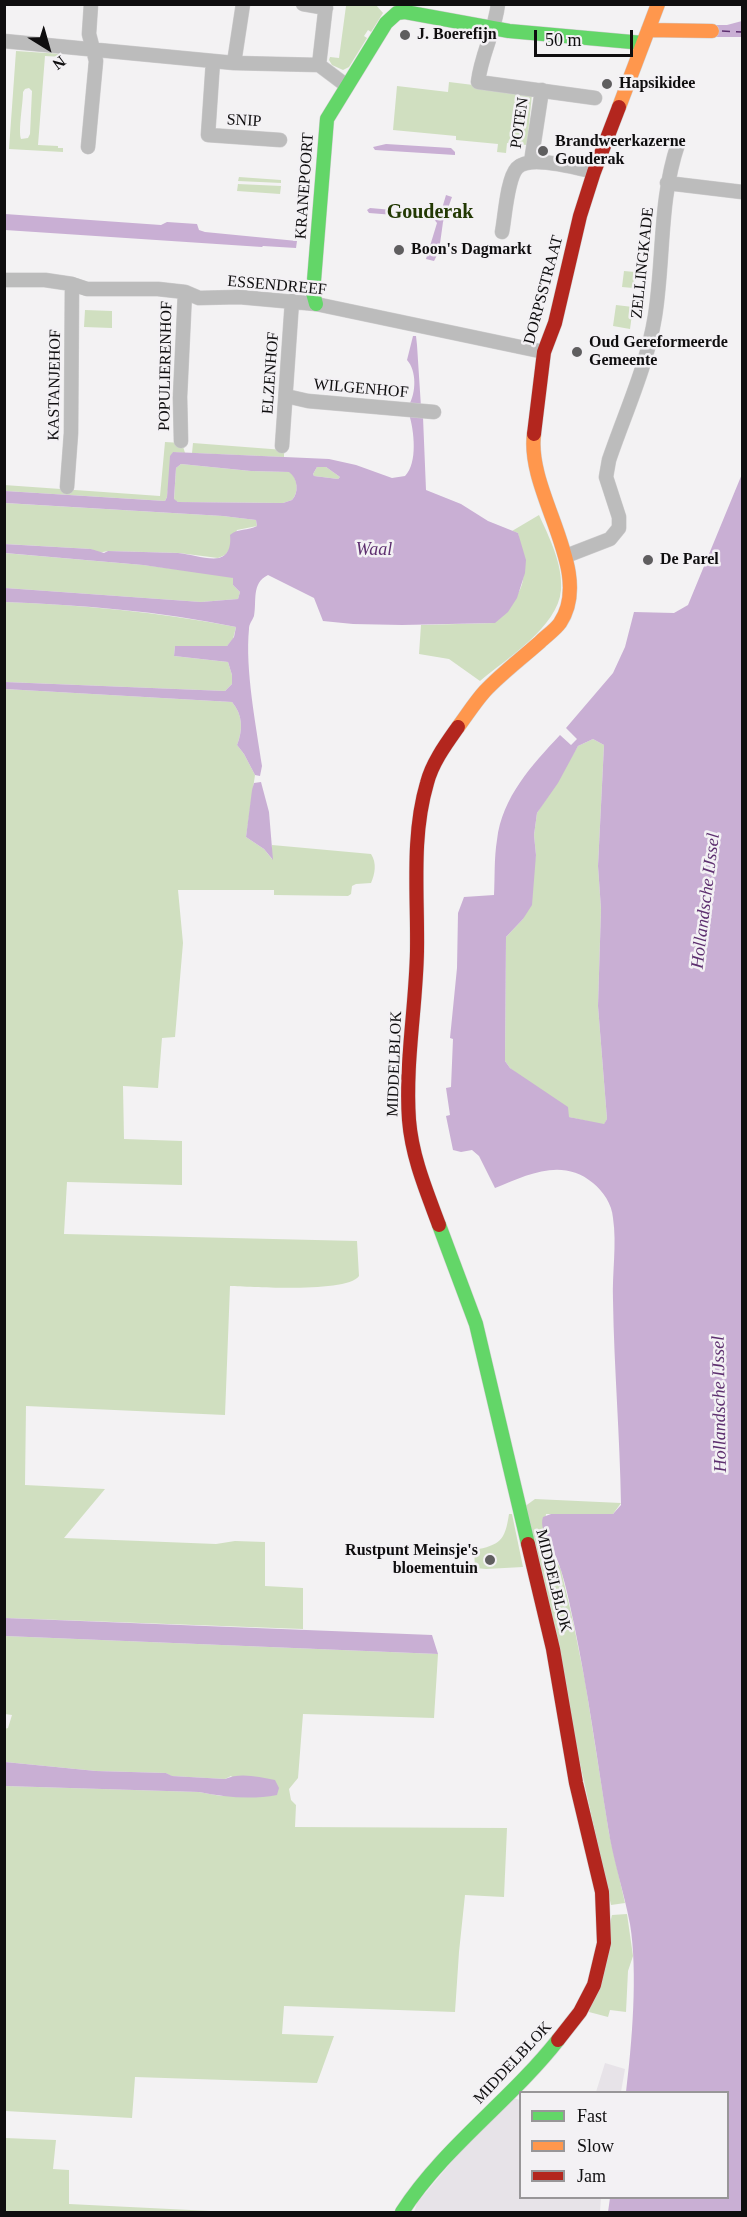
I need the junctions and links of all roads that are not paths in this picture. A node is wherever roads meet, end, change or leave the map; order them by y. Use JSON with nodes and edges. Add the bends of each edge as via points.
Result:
{"nodes":[{"id":1,"x":91,"y":4,"type":"edge"},
{"id":2,"x":243,"y":4,"type":"edge"},
{"id":3,"x":303,"y":4,"type":"edge"},
{"id":4,"x":498,"y":4,"type":"edge"},
{"id":5,"x":657,"y":4,"type":"edge"},
{"id":6,"x":326,"y":6,"type":"edge"},
{"id":7,"x":493,"y":28,"type":"junction"},
{"id":8,"x":712,"y":31,"type":"dead end"},
{"id":9,"x":646,"y":37,"type":"junction"},
{"id":10,"x":4,"y":41,"type":"edge"},
{"id":11,"x":92,"y":48,"type":"junction"},
{"id":12,"x":213,"y":61,"type":"junction"},
{"id":13,"x":234,"y":63,"type":"junction"},
{"id":14,"x":319,"y":65,"type":"junction"},
{"id":15,"x":347,"y":86,"type":"junction"},
{"id":16,"x":542,"y":90,"type":"junction"},
{"id":17,"x":595,"y":98,"type":"dead end"},
{"id":18,"x":280,"y":140,"type":"dead end"},
{"id":19,"x":678,"y":144,"type":"dead end"},
{"id":20,"x":88,"y":147,"type":"dead end"},
{"id":21,"x":531,"y":162,"type":"junction"},
{"id":22,"x":594,"y":172,"type":"junction"},
{"id":23,"x":667,"y":183,"type":"junction"},
{"id":24,"x":742,"y":192,"type":"edge"},
{"id":25,"x":502,"y":232,"type":"dead end"},
{"id":26,"x":4,"y":280,"type":"edge"},
{"id":27,"x":72,"y":284,"type":"junction"},
{"id":28,"x":185,"y":292,"type":"junction"},
{"id":29,"x":292,"y":301,"type":"junction"},
{"id":30,"x":316,"y":304,"type":"junction"},
{"id":31,"x":544,"y":352,"type":"junction"},
{"id":32,"x":286,"y":396,"type":"junction"},
{"id":33,"x":422,"y":411,"type":"dead end"},
{"id":34,"x":181,"y":441,"type":"dead end"},
{"id":35,"x":282,"y":446,"type":"dead end"},
{"id":36,"x":67,"y":487,"type":"dead end"},
{"id":37,"x":566,"y":556,"type":"junction"},
{"id":38,"x":416,"y":897,"type":"joint"},
{"id":39,"x":402,"y":2212,"type":"edge"}],
"edges":[{"from":1,"to":11,"type":"street"},
{"from":2,"to":13,"type":"street"},
{"from":3,"to":6,"type":"street"},
{"from":4,"to":7,"type":"street"},
{"from":5,"to":9,"type":"street","name":"DORPSSTRAAT"},
{"from":6,"to":14,"type":"street"},
{"from":7,"to":9,"type":"street"},
{"from":7,"to":15,"type":"street","name":"KRANEPOORT","via":[[405,12],[392,16]]},
{"from":7,"to":16,"type":"street","via":[[478,82]]},
{"from":8,"to":9,"type":"street"},
{"from":9,"to":22,"type":"street","name":"DORPSSTRAAT"},
{"from":10,"to":11,"type":"street"},
{"from":11,"to":12,"type":"street"},
{"from":11,"to":20,"type":"street","via":[[96,62]]},
{"from":12,"to":13,"type":"street"},
{"from":12,"to":18,"type":"street","name":"SNIP","via":[[208,135]]},
{"from":13,"to":14,"type":"street"},
{"from":14,"to":15,"type":"street"},
{"from":15,"to":30,"type":"street","name":"KRANEPOORT","via":[[327,118],[313,293]]},
{"from":16,"to":17,"type":"street"},
{"from":16,"to":21,"type":"street","name":"POTEN"},
{"from":19,"to":23,"type":"street","name":"ZELLINGKADE"},
{"from":21,"to":22,"type":"street"},
{"from":21,"to":25,"type":"street","via":[[513,174]]},
{"from":22,"to":31,"type":"street","name":"DORPSSTRAAT"},
{"from":23,"to":24,"type":"street"},
{"from":23,"to":37,"type":"street","name":"ZELLINGKADE","via":[[650,349],[606,477],[619,528],[610,539]]},
{"from":26,"to":27,"type":"street","name":"ESSENDREEF"},
{"from":27,"to":28,"type":"street","name":"ESSENDREEF","via":[[87,289]]},
{"from":27,"to":36,"type":"street","name":"KASTANJEHOF"},
{"from":28,"to":29,"type":"street","name":"ESSENDREEF","via":[[199,298]]},
{"from":28,"to":34,"type":"street","name":"POPULIERENHOF"},
{"from":29,"to":30,"type":"street","name":"ESSENDREEF"},
{"from":29,"to":32,"type":"street","name":"ELZENHOF"},
{"from":30,"to":31,"type":"street","name":"ESSENDREEF"},
{"from":31,"to":37,"type":"street","name":"DORPSSTRAAT","via":[[533,457]]},
{"from":32,"to":33,"type":"street","name":"WILGENHOF"},
{"from":32,"to":35,"type":"street","name":"ELZENHOF"},
{"from":37,"to":38,"type":"street","name":"DORPSSTRAAT","via":[[568,606],[559,624],[485,691],[450,738],[427,781],[417,841]]},
{"from":38,"to":39,"type":"street","name":"MIDDELBLOK","via":[[417,952],[408,1082],[416,1165],[476,1324],[512,1472],[553,1648],[576,1783],[602,1892],[604,1943],[594,1985],[580,2012],[536,2068],[433,2171]]}]}
